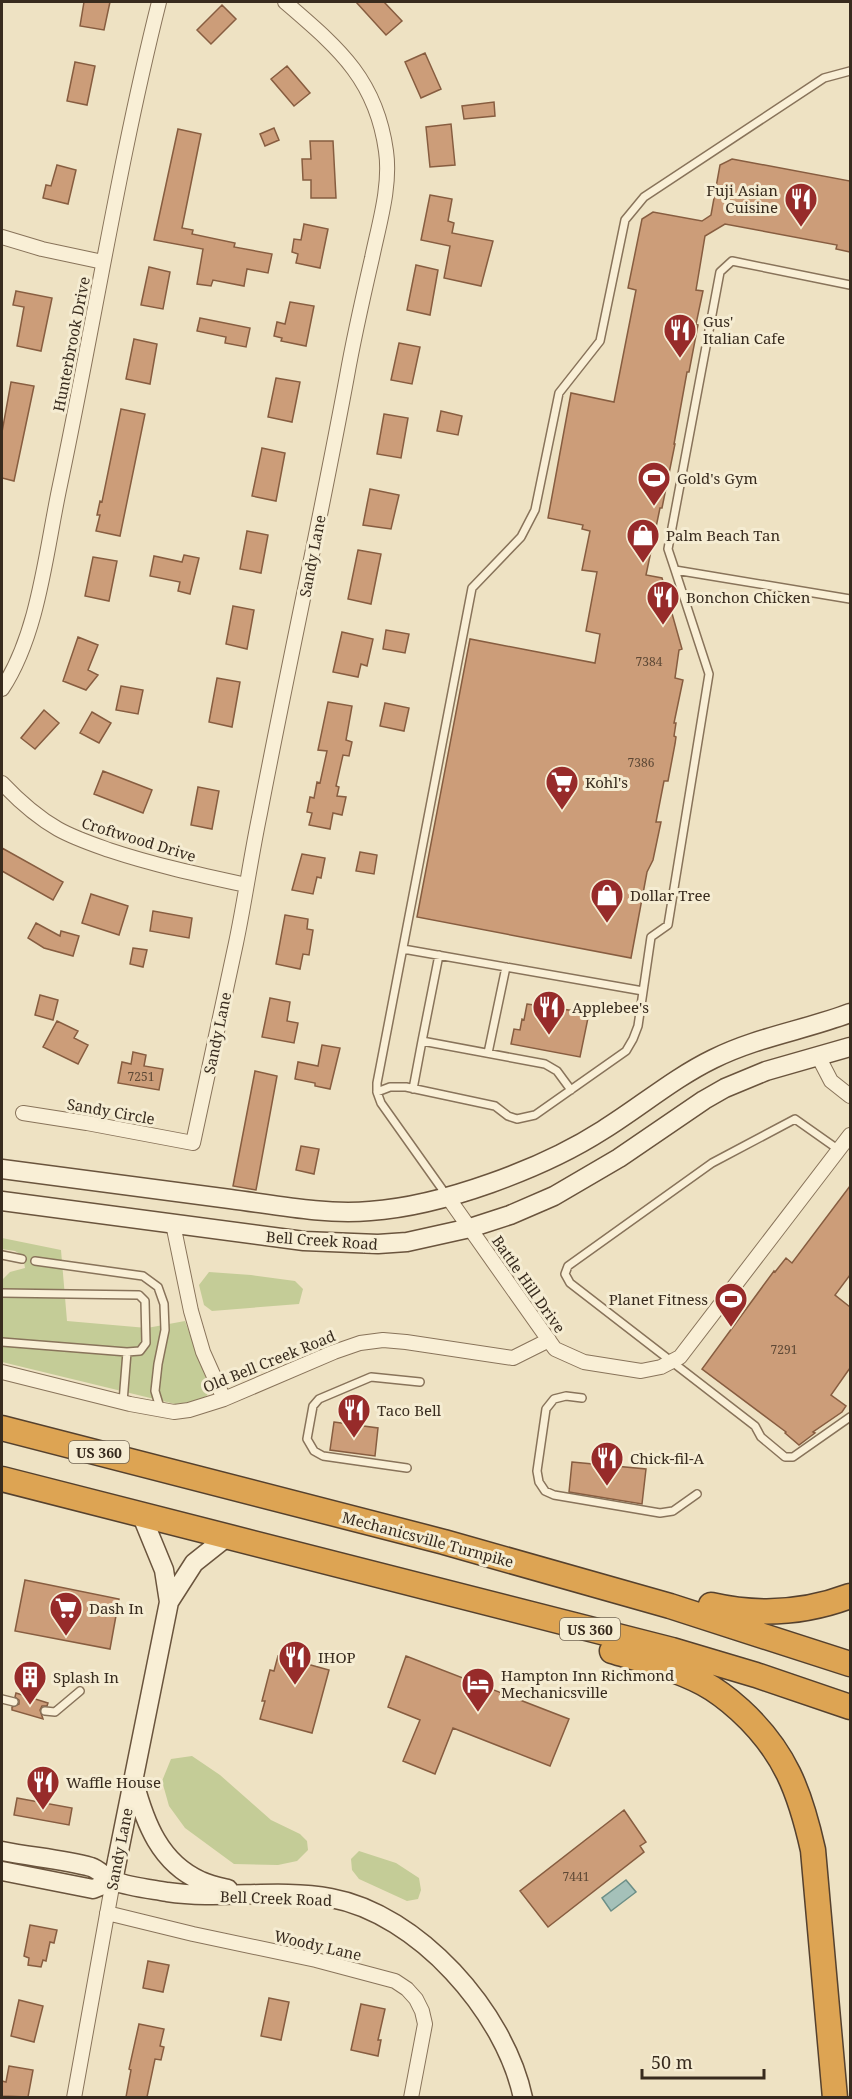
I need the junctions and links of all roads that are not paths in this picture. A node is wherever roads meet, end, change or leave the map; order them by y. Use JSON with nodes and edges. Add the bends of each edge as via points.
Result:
{"nodes":[{"id":1,"x":159,"y":2,"type":"edge"},
{"id":2,"x":285,"y":2,"type":"edge"},
{"id":3,"x":850,"y":71,"type":"edge"},
{"id":4,"x":2,"y":237,"type":"edge"},
{"id":5,"x":103,"y":262,"type":"junction"},
{"id":6,"x":850,"y":285,"type":"edge"},
{"id":7,"x":675,"y":570,"type":"junction"},
{"id":8,"x":850,"y":599,"type":"edge"},
{"id":9,"x":2,"y":689,"type":"edge"},
{"id":10,"x":2,"y":783,"type":"edge"},
{"id":11,"x":246,"y":885,"type":"junction"},
{"id":12,"x":403,"y":949,"type":"junction"},
{"id":13,"x":439,"y":955,"type":"junction"},
{"id":14,"x":506,"y":967,"type":"junction"},
{"id":15,"x":643,"y":991,"type":"junction"},
{"id":16,"x":850,"y":1013,"type":"edge"},
{"id":17,"x":422,"y":1041,"type":"junction"},
{"id":18,"x":850,"y":1047,"type":"edge"},
{"id":19,"x":488,"y":1053,"type":"junction"},
{"id":20,"x":818,"y":1056,"type":"junction"},
{"id":21,"x":413,"y":1089,"type":"junction"},
{"id":22,"x":571,"y":1090,"type":"junction"},
{"id":23,"x":377,"y":1092,"type":"junction"},
{"id":24,"x":850,"y":1096,"type":"edge"},
{"id":25,"x":23,"y":1113,"type":"dead end"},
{"id":26,"x":850,"y":1135,"type":"edge"},
{"id":27,"x":193,"y":1143,"type":"joint"},
{"id":28,"x":839,"y":1150,"type":"junction"},
{"id":29,"x":2,"y":1168,"type":"edge"},
{"id":30,"x":447,"y":1196,"type":"junction"},
{"id":31,"x":2,"y":1201,"type":"edge"},
{"id":32,"x":173,"y":1224,"type":"junction"},
{"id":33,"x":470,"y":1228,"type":"junction"},
{"id":34,"x":2,"y":1255,"type":"edge"},
{"id":35,"x":22,"y":1259,"type":"dead end"},
{"id":36,"x":35,"y":1260,"type":"dead end"},
{"id":37,"x":2,"y":1293,"type":"edge"},
{"id":38,"x":549,"y":1340,"type":"junction"},
{"id":39,"x":2,"y":1342,"type":"edge"},
{"id":40,"x":127,"y":1352,"type":"junction"},
{"id":41,"x":672,"y":1361,"type":"junction"},
{"id":42,"x":2,"y":1372,"type":"edge"},
{"id":43,"x":420,"y":1382,"type":"dead end"},
{"id":44,"x":582,"y":1398,"type":"dead end"},
{"id":45,"x":224,"y":1399,"type":"junction"},
{"id":46,"x":123,"y":1402,"type":"junction"},
{"id":47,"x":161,"y":1411,"type":"junction"},
{"id":48,"x":850,"y":1418,"type":"edge"},
{"id":49,"x":2,"y":1428,"type":"edge"},
{"id":50,"x":407,"y":1468,"type":"dead end"},
{"id":51,"x":2,"y":1479,"type":"edge"},
{"id":52,"x":697,"y":1494,"type":"dead end"},
{"id":53,"x":141,"y":1514,"type":"junction"},
{"id":54,"x":228,"y":1536,"type":"junction"},
{"id":55,"x":444,"y":1542,"type":"junction"},
{"id":56,"x":326,"y":1562,"type":"junction"},
{"id":57,"x":850,"y":1596,"type":"edge"},
{"id":58,"x":169,"y":1602,"type":"junction"},
{"id":59,"x":850,"y":1664,"type":"edge"},
{"id":60,"x":80,"y":1691,"type":"dead end"},
{"id":61,"x":2,"y":1699,"type":"edge"},
{"id":62,"x":14,"y":1702,"type":"dead end"},
{"id":63,"x":850,"y":1707,"type":"edge"},
{"id":64,"x":45,"y":1711,"type":"dead end"},
{"id":65,"x":133,"y":1778,"type":"junction"},
{"id":66,"x":2,"y":1851,"type":"edge"},
{"id":67,"x":2,"y":1871,"type":"edge"},
{"id":68,"x":113,"y":1881,"type":"junction"},
{"id":69,"x":250,"y":1895,"type":"junction"},
{"id":70,"x":107,"y":1913,"type":"junction"},
{"id":71,"x":74,"y":2097,"type":"edge"},
{"id":72,"x":411,"y":2097,"type":"edge"},
{"id":73,"x":523,"y":2097,"type":"edge"},
{"id":74,"x":835,"y":2097,"type":"edge"}],
"edges":[{"from":1,"to":5,"type":"street","name":"Hunterbrook Drive"},
{"from":2,"to":11,"type":"street","name":"Sandy Lane","via":[[334,44],[366,86],[383,129],[386,182]]},
{"from":3,"to":12,"type":"lane","via":[[824,78],[644,197],[625,220],[600,341],[559,393],[535,510],[521,537],[471,588]]},
{"from":4,"to":5,"type":"street"},
{"from":5,"to":9,"type":"street","name":"Hunterbrook Drive","via":[[44,572],[32,621]]},
{"from":6,"to":7,"type":"lane","via":[[732,261],[720,272],[668,549]]},
{"from":7,"to":8,"type":"lane"},
{"from":7,"to":15,"type":"lane","via":[[709,674],[668,925],[651,938]]},
{"from":10,"to":11,"type":"street","name":"Croftwood Drive","via":[[34,813],[80,840],[183,872]]},
{"from":11,"to":27,"type":"street","name":"Sandy Lane"},
{"from":12,"to":13,"type":"lane"},
{"from":12,"to":23,"type":"lane"},
{"from":13,"to":14,"type":"lane"},
{"from":13,"to":17,"type":"lane"},
{"from":14,"to":15,"type":"lane"},
{"from":14,"to":19,"type":"lane"},
{"from":15,"to":22,"type":"lane","via":[[638,1026],[626,1051]]},
{"from":16,"to":30,"type":"main road","name":"Bell Creek Road","via":[[739,1047],[679,1078],[601,1132],[562,1152],[525,1170]]},
{"from":17,"to":19,"type":"lane"},
{"from":17,"to":21,"type":"lane"},
{"from":18,"to":20,"type":"main road","name":"Bell Creek Road"},
{"from":19,"to":22,"type":"lane","via":[[545,1064],[557,1071]]},
{"from":20,"to":24,"type":"street","via":[[831,1081]]},
{"from":20,"to":33,"type":"main road","name":"Bell Creek Road","via":[[725,1088],[562,1191]]},
{"from":21,"to":22,"type":"lane","via":[[495,1106],[517,1119],[535,1114]]},
{"from":21,"to":23,"type":"lane"},
{"from":23,"to":30,"type":"lane"},
{"from":25,"to":27,"type":"street","name":"Sandy Circle"},
{"from":26,"to":28,"type":"street","name":"Battle Hill Drive"},
{"from":28,"to":41,"type":"street","name":"Battle Hill Drive","via":[[680,1356]]},
{"from":28,"to":41,"type":"lane","via":[[795,1119],[712,1163],[568,1266],[565,1274],[570,1283]]},
{"from":29,"to":30,"type":"main road","name":"Bell Creek Road","via":[[345,1212],[370,1212]]},
{"from":30,"to":33,"type":"street","name":"Battle Hill Drive"},
{"from":31,"to":32,"type":"main road","name":"Bell Creek Road"},
{"from":32,"to":33,"type":"main road","name":"Bell Creek Road","via":[[304,1241],[368,1244],[407,1242]]},
{"from":32,"to":45,"type":"street","via":[[203,1352]]},
{"from":33,"to":38,"type":"street","name":"Battle Hill Drive"},
{"from":34,"to":35,"type":"lane"},
{"from":36,"to":47,"type":"lane","via":[[143,1276],[158,1287],[164,1304],[165,1330],[155,1391]]},
{"from":37,"to":40,"type":"lane","via":[[139,1295],[146,1301],[146,1343],[140,1351]]},
{"from":38,"to":41,"type":"street","name":"Battle Hill Drive","via":[[555,1350],[595,1364],[641,1371]]},
{"from":38,"to":45,"type":"street","name":"Old Bell Creek Road","via":[[513,1358],[406,1342],[360,1343]]},
{"from":39,"to":40,"type":"lane"},
{"from":40,"to":46,"type":"lane"},
{"from":41,"to":48,"type":"lane","via":[[755,1426],[761,1437],[785,1457],[793,1456]]},
{"from":42,"to":46,"type":"street","name":"Old Bell Creek Road"},
{"from":43,"to":50,"type":"lane","via":[[371,1377],[320,1399],[313,1406],[308,1439],[314,1451],[323,1456]]},
{"from":44,"to":52,"type":"lane","via":[[554,1399],[546,1409],[537,1471],[545,1491],[660,1513],[673,1511]]},
{"from":45,"to":47,"type":"street","name":"Old Bell Creek Road","via":[[189,1410]]},
{"from":46,"to":47,"type":"street","name":"Old Bell Creek Road"},
{"from":49,"to":55,"type":"highway","name":"Mechanicsville Turnpike","number":"US 360"},
{"from":51,"to":53,"type":"highway","number":"US 360"},
{"from":53,"to":54,"type":"highway","number":"US 360"},
{"from":53,"to":58,"type":"main road","name":"Sandy Lane","via":[[164,1570]]},
{"from":54,"to":56,"type":"highway","number":"US 360"},
{"from":54,"to":58,"type":"main road","name":"Sandy Lane","via":[[194,1563]]},
{"from":55,"to":57,"type":"highway","via":[[731,1610],[787,1612]]},
{"from":55,"to":59,"type":"highway","name":"Mechanicsville Turnpike","number":"US 360","via":[[670,1606]]},
{"from":56,"to":63,"type":"highway","number":"US 360","via":[[672,1650]]},
{"from":56,"to":74,"type":"highway","via":[[671,1669],[704,1683],[755,1723],[780,1756],[795,1786],[813,1850]]},
{"from":58,"to":65,"type":"main road","name":"Sandy Lane"},
{"from":60,"to":64,"type":"lane","via":[[55,1712]]},
{"from":61,"to":62,"type":"lane"},
{"from":65,"to":68,"type":"main road","name":"Sandy Lane"},
{"from":65,"to":69,"type":"main road","via":[[151,1834],[172,1861],[202,1882]]},
{"from":66,"to":68,"type":"main road","name":"Bell Creek Road","via":[[93,1868]]},
{"from":67,"to":68,"type":"main road","name":"Bell Creek Road","via":[[93,1889]]},
{"from":68,"to":69,"type":"main road","name":"Bell Creek Road","via":[[169,1892]]},
{"from":68,"to":70,"type":"street","name":"Sandy Lane"},
{"from":69,"to":73,"type":"main road","name":"Bell Creek Road","via":[[329,1898],[352,1903],[409,1933],[478,2002],[508,2054]]},
{"from":70,"to":71,"type":"street","name":"Sandy Lane"},
{"from":70,"to":72,"type":"street","name":"Woody Lane","via":[[316,1960],[401,1985],[416,1999],[425,2024]]}]}
